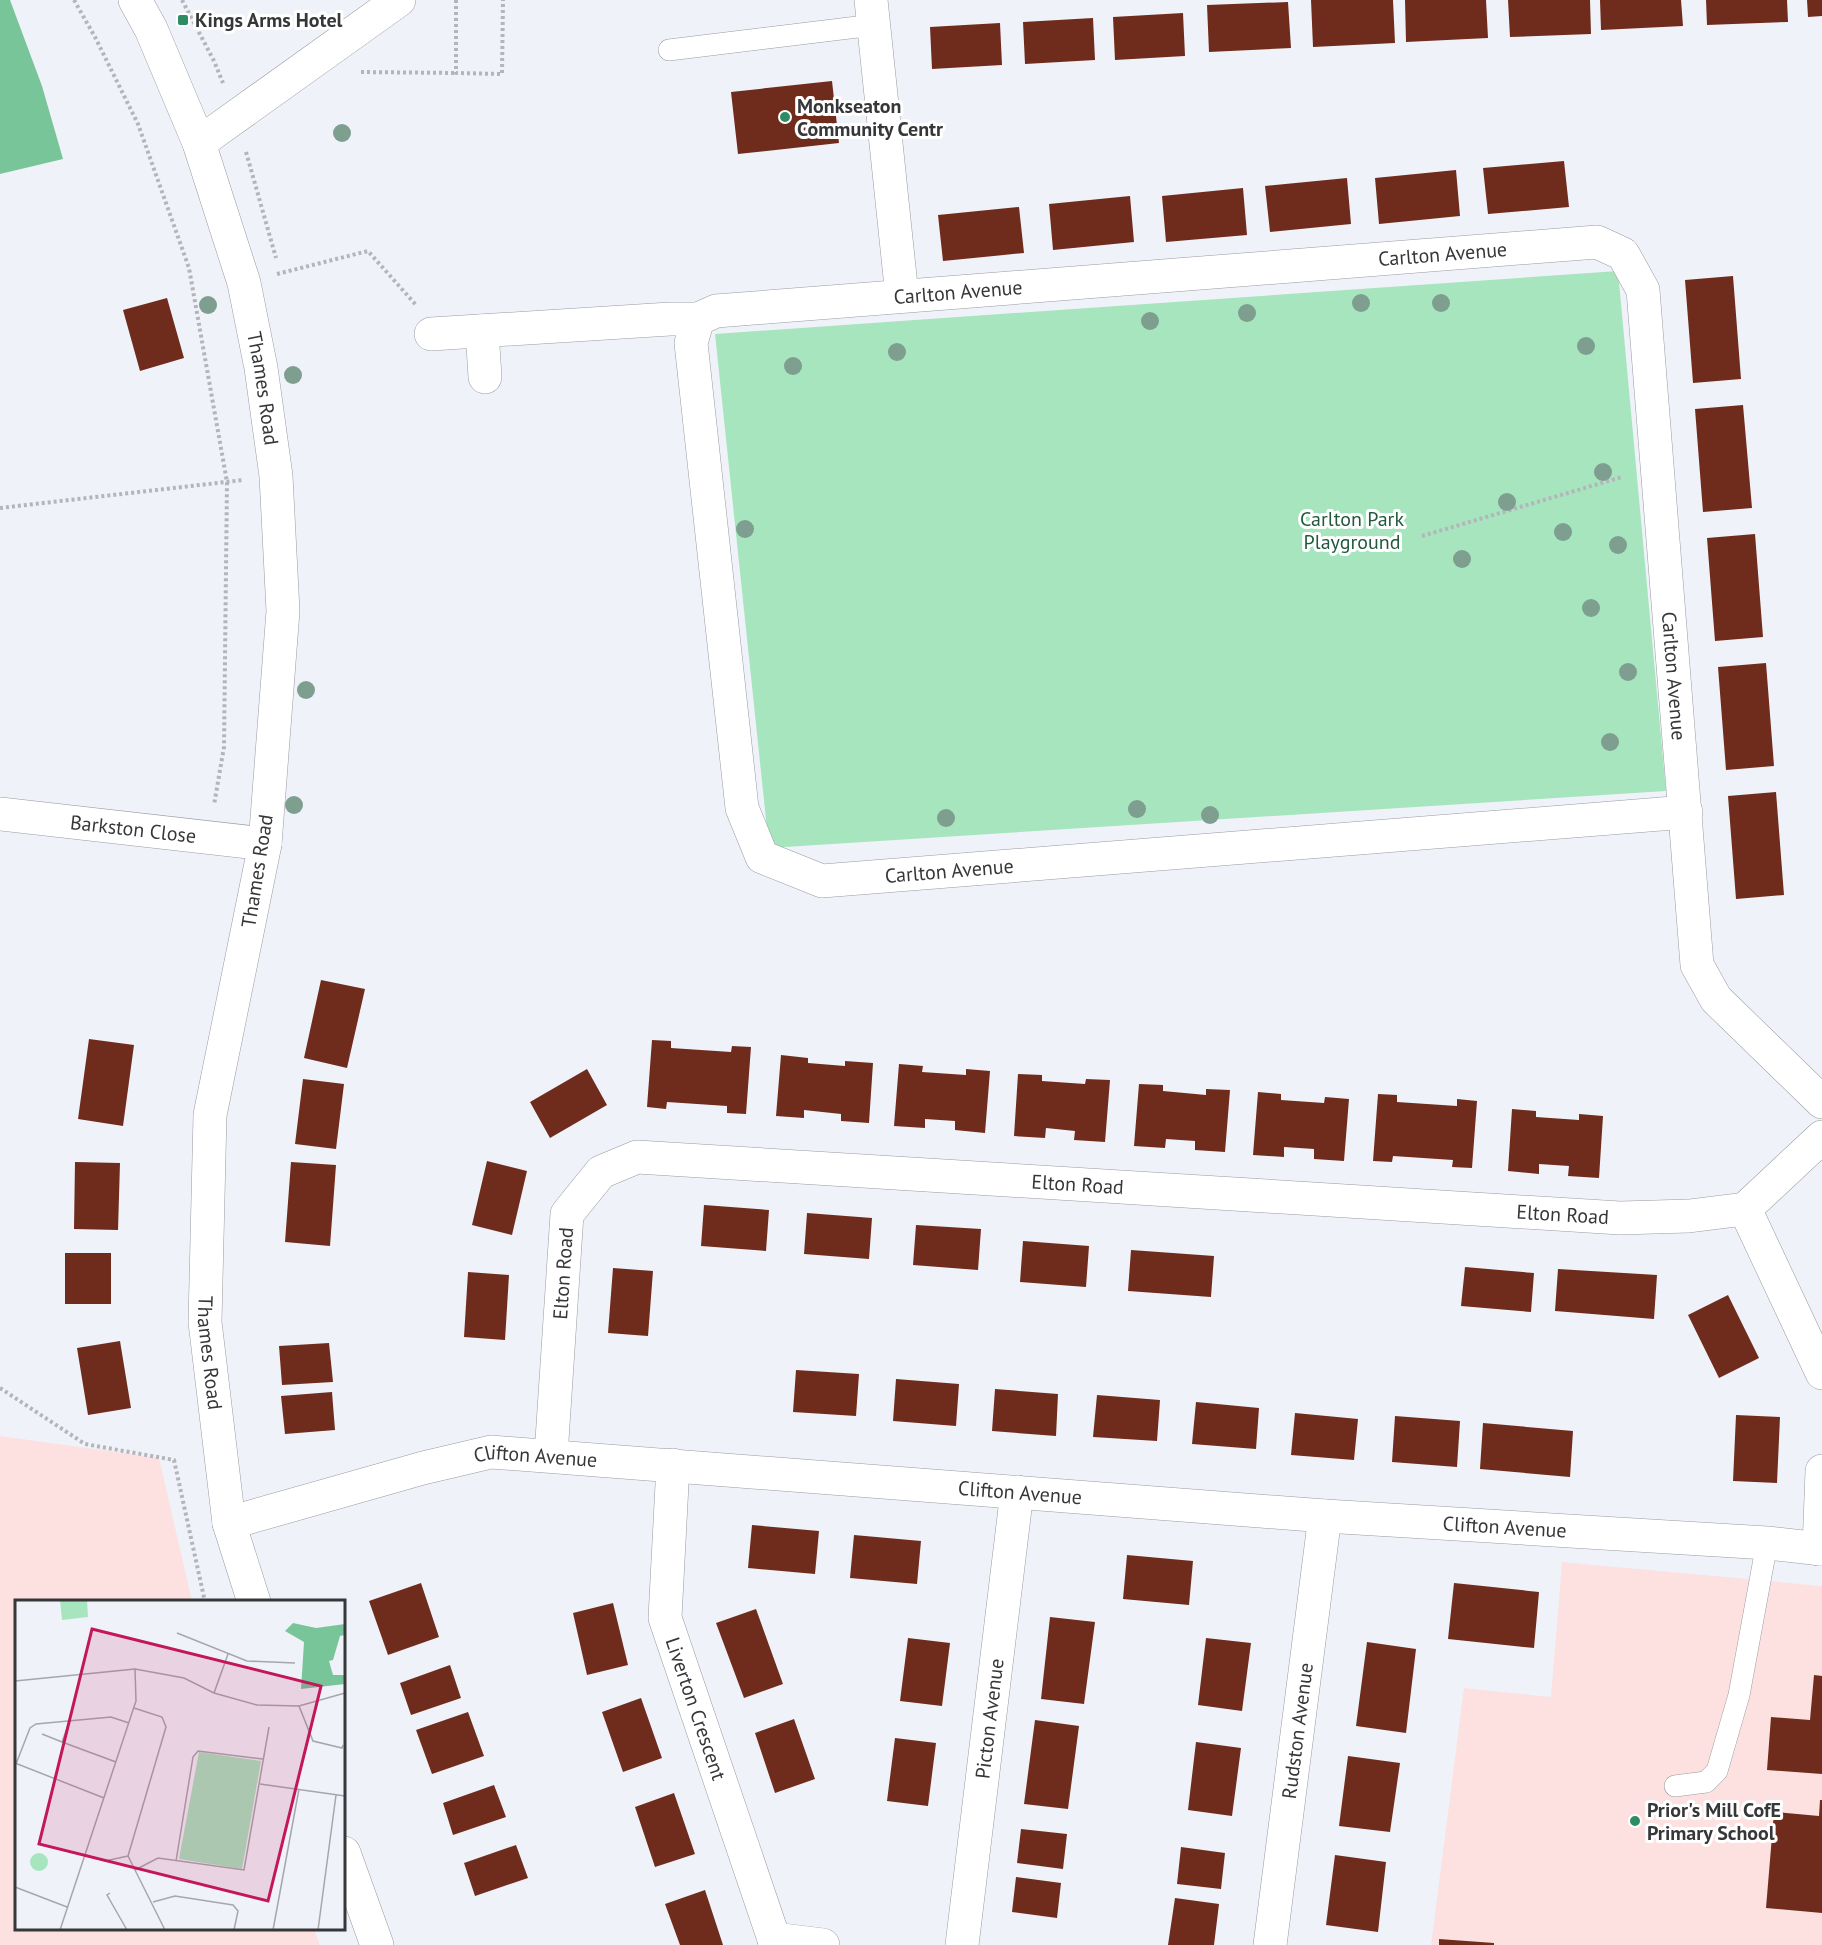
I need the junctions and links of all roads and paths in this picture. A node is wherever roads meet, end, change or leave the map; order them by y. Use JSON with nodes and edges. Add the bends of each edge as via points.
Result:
{"nodes":[{"id":1,"x":74,"y":0,"type":"edge"},
{"id":2,"x":135,"y":0,"type":"edge"},
{"id":3,"x":399,"y":0,"type":"edge"},
{"id":4,"x":456,"y":0,"type":"edge"},
{"id":5,"x":503,"y":0,"type":"edge"},
{"id":6,"x":873,"y":13,"type":"edge"},
{"id":7,"x":669,"y":50,"type":"dead end"},
{"id":8,"x":327,"y":51,"type":"junction"},
{"id":9,"x":456,"y":73,"type":"junction"},
{"id":10,"x":199,"y":143,"type":"junction"},
{"id":11,"x":244,"y":283,"type":"junction"},
{"id":12,"x":902,"y":296,"type":"junction"},
{"id":13,"x":698,"y":319,"type":"junction"},
{"id":14,"x":482,"y":331,"type":"junction"},
{"id":15,"x":431,"y":334,"type":"joint"},
{"id":16,"x":485,"y":377,"type":"dead end"},
{"id":17,"x":1658,"y":467,"type":"junction"},
{"id":18,"x":276,"y":476,"type":"junction"},
{"id":19,"x":227,"y":482,"type":"junction"},
{"id":20,"x":0,"y":508,"type":"edge"},
{"id":21,"x":1422,"y":536,"type":"dead end"},
{"id":22,"x":1686,"y":812,"type":"junction"},
{"id":23,"x":0,"y":814,"type":"edge"},
{"id":24,"x":208,"y":838,"type":"junction"},
{"id":25,"x":265,"y":844,"type":"junction"},
{"id":26,"x":1822,"y":1102,"type":"edge"},
{"id":27,"x":1822,"y":1137,"type":"edge"},
{"id":28,"x":1745,"y":1209,"type":"junction"},
{"id":29,"x":1822,"y":1373,"type":"edge"},
{"id":30,"x":0,"y":1388,"type":"edge"},
{"id":31,"x":551,"y":1455,"type":"junction"},
{"id":32,"x":674,"y":1465,"type":"junction"},
{"id":33,"x":1822,"y":1471,"type":"edge"},
{"id":34,"x":1017,"y":1492,"type":"junction"},
{"id":35,"x":1324,"y":1516,"type":"junction"},
{"id":36,"x":229,"y":1523,"type":"junction"},
{"id":37,"x":1767,"y":1543,"type":"junction"},
{"id":38,"x":1820,"y":1549,"type":"edge"},
{"id":39,"x":205,"y":1600,"type":"edge"},
{"id":40,"x":253,"y":1600,"type":"edge"},
{"id":41,"x":1675,"y":1786,"type":"dead end"},
{"id":42,"x":345,"y":1856,"type":"edge"},
{"id":43,"x":775,"y":1942,"type":"edge"},
{"id":44,"x":377,"y":1945,"type":"edge"},
{"id":45,"x":823,"y":1945,"type":"edge"},
{"id":46,"x":962,"y":1945,"type":"edge"},
{"id":47,"x":1270,"y":1945,"type":"edge"}],
"edges":[{"from":1,"to":19,"type":"path","via":[[138,124],[189,268]]},
{"from":2,"to":10,"type":"street","name":"Thames Road","via":[[152,29]]},
{"from":3,"to":8,"type":"street"},
{"from":4,"to":9,"type":"path"},
{"from":5,"to":9,"type":"path","via":[[502,74]]},
{"from":6,"to":7,"type":"lane"},
{"from":6,"to":12,"type":"street"},
{"from":8,"to":9,"type":"path","via":[[342,71]]},
{"from":8,"to":10,"type":"street"},
{"from":10,"to":11,"type":"street","name":"Thames Road"},
{"from":11,"to":15,"type":"path","via":[[368,251],[426,317]]},
{"from":11,"to":18,"type":"street","name":"Thames Road"},
{"from":12,"to":13,"type":"street","name":"Carlton Avenue","via":[[716,311]]},
{"from":12,"to":17,"type":"street","name":"Carlton Avenue","via":[[1597,242],[1623,254],[1644,290]]},
{"from":13,"to":14,"type":"street","name":"Carlton Avenue"},
{"from":13,"to":22,"type":"street","name":"Carlton Avenue","via":[[691,343],[742,808],[762,857],[822,881]]},
{"from":14,"to":15,"type":"street","name":"Carlton Avenue"},
{"from":14,"to":16,"type":"street"},
{"from":17,"to":21,"type":"path"},
{"from":17,"to":22,"type":"street","name":"Carlton Avenue"},
{"from":18,"to":19,"type":"path"},
{"from":18,"to":25,"type":"street","name":"Thames Road","via":[[283,611]]},
{"from":19,"to":20,"type":"path"},
{"from":19,"to":24,"type":"path","via":[[224,747]]},
{"from":22,"to":26,"type":"street","name":"Carlton Avenue","via":[[1697,965],[1716,999]]},
{"from":23,"to":24,"type":"street","name":"Barkston Close"},
{"from":24,"to":25,"type":"street","name":"Barkston Close"},
{"from":25,"to":36,"type":"street","name":"Thames Road","via":[[210,1115],[206,1322]]},
{"from":27,"to":28,"type":"street"},
{"from":28,"to":29,"type":"street"},
{"from":28,"to":31,"type":"street","name":"Elton Road","via":[[1620,1218],[637,1156],[601,1172],[567,1214]]},
{"from":30,"to":39,"type":"path","via":[[85,1443],[174,1460]]},
{"from":31,"to":32,"type":"street","name":"Clifton Avenue"},
{"from":31,"to":36,"type":"street","name":"Clifton Avenue","via":[[491,1452]]},
{"from":32,"to":34,"type":"street","name":"Clifton Avenue"},
{"from":32,"to":43,"type":"street","name":"Liverton Crescent","via":[[665,1618]]},
{"from":33,"to":38,"type":"street"},
{"from":34,"to":35,"type":"street","name":"Clifton Avenue"},
{"from":34,"to":46,"type":"street","name":"Picton Avenue"},
{"from":35,"to":37,"type":"street","name":"Clifton Avenue"},
{"from":35,"to":47,"type":"street","name":"Rudston Avenue"},
{"from":36,"to":40,"type":"street","name":"Thames Road"},
{"from":37,"to":38,"type":"street","name":"Clifton Avenue"},
{"from":37,"to":41,"type":"lane","via":[[1739,1695],[1717,1771],[1706,1782]]},
{"from":42,"to":44,"type":"street"},
{"from":43,"to":45,"type":"street"}]}
